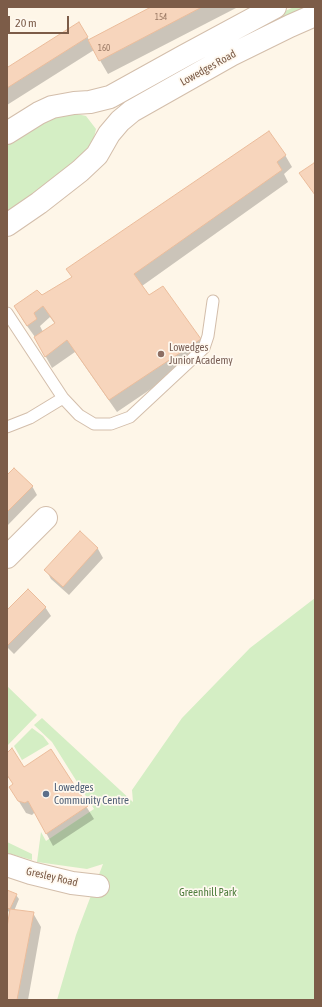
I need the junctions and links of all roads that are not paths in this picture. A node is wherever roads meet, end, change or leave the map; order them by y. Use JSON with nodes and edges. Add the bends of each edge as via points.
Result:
{"nodes":[{"id":1,"x":275,"y":7,"type":"edge"},
{"id":2,"x":315,"y":15,"type":"edge"},
{"id":3,"x":90,"y":102,"type":"junction"},
{"id":4,"x":7,"y":133,"type":"edge"},
{"id":5,"x":109,"y":134,"type":"junction"},
{"id":6,"x":7,"y":225,"type":"edge"},
{"id":7,"x":213,"y":301,"type":"dead end"},
{"id":8,"x":7,"y":313,"type":"edge"},
{"id":9,"x":63,"y":398,"type":"junction"},
{"id":10,"x":7,"y":427,"type":"edge"},
{"id":11,"x":46,"y":518,"type":"dead end"},
{"id":12,"x":8,"y":554,"type":"edge"},
{"id":13,"x":7,"y":865,"type":"edge"},
{"id":14,"x":98,"y":886,"type":"dead end"}],
"edges":[{"from":1,"to":3,"type":"street","name":"Lowedges Road","via":[[110,97]]},
{"from":2,"to":5,"type":"street","name":"Lowedges Road","via":[[230,55],[132,111]]},
{"from":3,"to":4,"type":"street","name":"Lowedges Road","via":[[52,107]]},
{"from":3,"to":5,"type":"street","via":[[104,116]]},
{"from":5,"to":6,"type":"street","name":"Lowedges Road","via":[[97,155],[80,171]]},
{"from":7,"to":9,"type":"lane","via":[[204,348],[130,417],[111,424],[94,424],[79,415]]},
{"from":8,"to":9,"type":"lane"},
{"from":9,"to":10,"type":"lane","via":[[30,418]]},
{"from":11,"to":12,"type":"street"},
{"from":13,"to":14,"type":"street","name":"Gresley Road","via":[[72,883]]}]}
